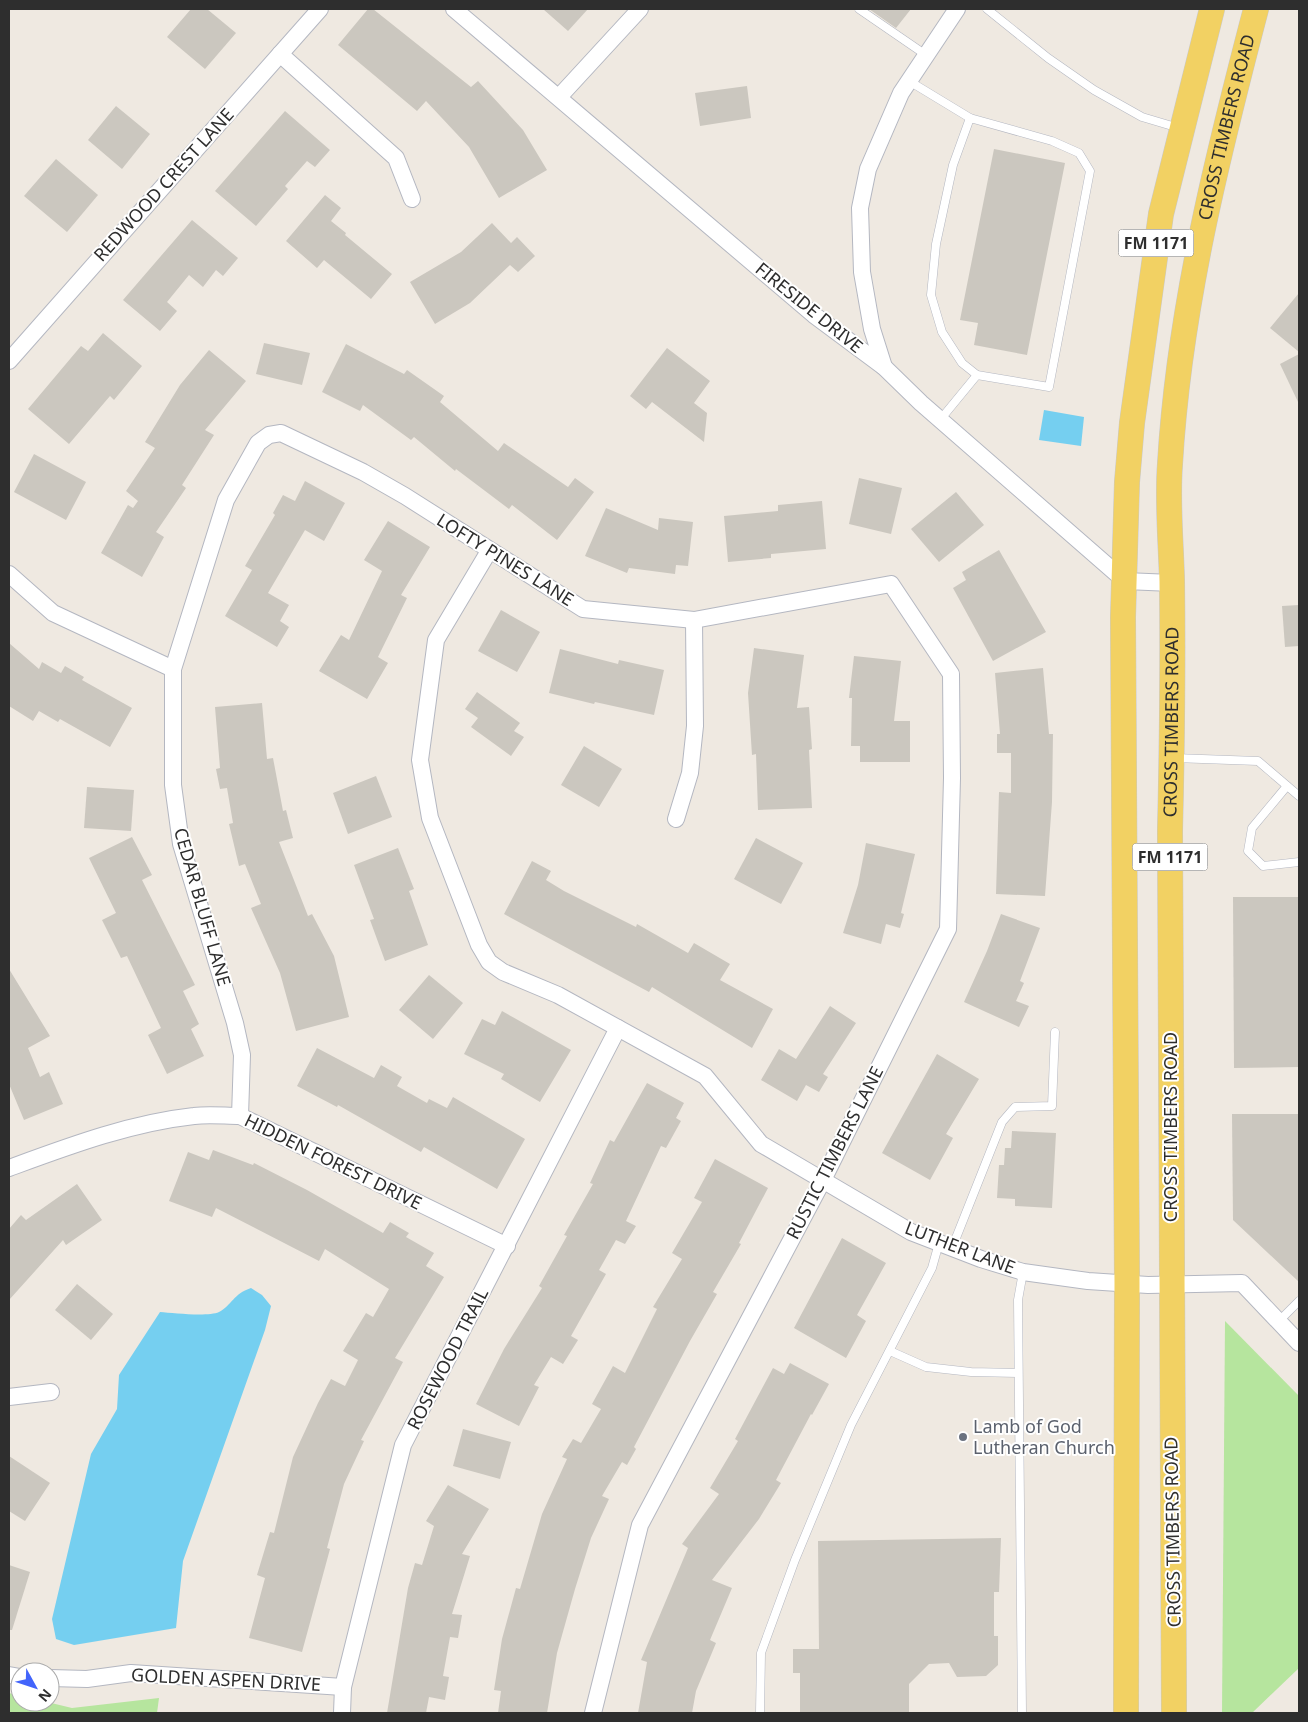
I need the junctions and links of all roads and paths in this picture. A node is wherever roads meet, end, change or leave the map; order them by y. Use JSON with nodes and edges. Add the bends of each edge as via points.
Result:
{"nodes":[{"id":1,"x":320,"y":9,"type":"edge"},
{"id":2,"x":454,"y":9,"type":"edge"},
{"id":3,"x":640,"y":9,"type":"edge"},
{"id":4,"x":859,"y":9,"type":"edge"},
{"id":5,"x":957,"y":9,"type":"edge"},
{"id":6,"x":987,"y":9,"type":"edge"},
{"id":7,"x":1212,"y":9,"type":"edge"},
{"id":8,"x":1256,"y":9,"type":"edge"},
{"id":9,"x":280,"y":54,"type":"junction"},
{"id":10,"x":926,"y":55,"type":"junction"},
{"id":11,"x":909,"y":81,"type":"junction"},
{"id":12,"x":559,"y":97,"type":"junction"},
{"id":13,"x":970,"y":118,"type":"junction"},
{"id":14,"x":1181,"y":128,"type":"junction"},
{"id":15,"x":412,"y":199,"type":"dead end"},
{"id":16,"x":9,"y":361,"type":"edge"},
{"id":17,"x":884,"y":367,"type":"junction"},
{"id":18,"x":977,"y":375,"type":"junction"},
{"id":19,"x":940,"y":420,"type":"junction"},
{"id":20,"x":258,"y":444,"type":"joint"},
{"id":21,"x":488,"y":551,"type":"junction"},
{"id":22,"x":9,"y":574,"type":"edge"},
{"id":23,"x":1125,"y":581,"type":"junction"},
{"id":24,"x":1172,"y":583,"type":"junction"},
{"id":25,"x":891,"y":584,"type":"joint"},
{"id":26,"x":694,"y":620,"type":"junction"},
{"id":27,"x":173,"y":669,"type":"junction"},
{"id":28,"x":1172,"y":758,"type":"junction"},
{"id":29,"x":1287,"y":786,"type":"junction"},
{"id":30,"x":1299,"y":796,"type":"edge"},
{"id":31,"x":676,"y":820,"type":"dead end"},
{"id":32,"x":1299,"y":862,"type":"edge"},
{"id":33,"x":618,"y":1028,"type":"junction"},
{"id":34,"x":1055,"y":1032,"type":"dead end"},
{"id":35,"x":240,"y":1116,"type":"junction"},
{"id":36,"x":9,"y":1168,"type":"edge"},
{"id":37,"x":823,"y":1180,"type":"junction"},
{"id":38,"x":945,"y":1245,"type":"junction"},
{"id":39,"x":507,"y":1246,"type":"junction"},
{"id":40,"x":1023,"y":1272,"type":"junction"},
{"id":41,"x":1127,"y":1283,"type":"junction"},
{"id":42,"x":1171,"y":1285,"type":"junction"},
{"id":43,"x":1299,"y":1301,"type":"edge"},
{"id":44,"x":1278,"y":1322,"type":"junction"},
{"id":45,"x":1299,"y":1343,"type":"edge"},
{"id":46,"x":890,"y":1352,"type":"junction"},
{"id":47,"x":1018,"y":1373,"type":"junction"},
{"id":48,"x":51,"y":1392,"type":"dead end"},
{"id":49,"x":9,"y":1397,"type":"edge"},
{"id":50,"x":60,"y":1678,"type":"edge"},
{"id":51,"x":343,"y":1687,"type":"junction"},
{"id":52,"x":342,"y":1713,"type":"edge"},
{"id":53,"x":593,"y":1713,"type":"edge"},
{"id":54,"x":760,"y":1713,"type":"edge"},
{"id":55,"x":1022,"y":1713,"type":"edge"},
{"id":56,"x":1126,"y":1713,"type":"edge"},
{"id":57,"x":1174,"y":1713,"type":"edge"}],
"edges":[{"from":1,"to":9,"type":"street","name":"REDWOOD CREST LANE"},
{"from":2,"to":12,"type":"street","name":"FIRESIDE DRIVE"},
{"from":3,"to":12,"type":"street"},
{"from":4,"to":10,"type":"lane"},
{"from":5,"to":10,"type":"street"},
{"from":6,"to":14,"type":"lane","via":[[1094,90],[1142,117]]},
{"from":7,"to":14,"type":"main road","number":"FM 1171"},
{"from":8,"to":24,"type":"main road","name":"CROSS TIMBERS ROAD","number":"FM 1171","via":[[1216,162],[1185,330],[1170,465]]},
{"from":9,"to":15,"type":"street","via":[[396,158]]},
{"from":9,"to":16,"type":"street","name":"REDWOOD CREST LANE"},
{"from":10,"to":11,"type":"street"},
{"from":11,"to":13,"type":"lane"},
{"from":11,"to":17,"type":"street","via":[[901,92],[868,169],[860,208],[862,272],[872,329]]},
{"from":12,"to":17,"type":"street","name":"FIRESIDE DRIVE","via":[[814,315]]},
{"from":13,"to":18,"type":"lane","via":[[953,165],[936,244],[931,295],[942,332],[962,362]]},
{"from":13,"to":18,"type":"lane","via":[[1052,140],[1079,153],[1090,171],[1049,387]]},
{"from":14,"to":23,"type":"main road","number":"FM 1171","via":[[1160,214],[1132,422]]},
{"from":17,"to":19,"type":"street","name":"FIRESIDE DRIVE"},
{"from":18,"to":19,"type":"lane"},
{"from":19,"to":23,"type":"street","name":"FIRESIDE DRIVE"},
{"from":20,"to":21,"type":"street","name":"LOFTY PINES LANE","via":[[269,435],[281,433],[299,441],[405,496]]},
{"from":20,"to":27,"type":"street","name":"CEDAR BLUFF LANE","via":[[226,500]]},
{"from":21,"to":26,"type":"street","name":"LOFTY PINES LANE","via":[[583,609]]},
{"from":21,"to":33,"type":"street","name":"LUTHER LANE","via":[[436,640],[420,760],[430,818],[479,945],[489,962],[503,972],[558,995]]},
{"from":22,"to":27,"type":"street","via":[[53,613]]},
{"from":23,"to":24,"type":"street"},
{"from":23,"to":41,"type":"main road","number":"FM 1171","via":[[1123,765]]},
{"from":24,"to":28,"type":"main road","name":"CROSS TIMBERS ROAD","number":"FM 1171"},
{"from":25,"to":26,"type":"street","name":"LOFTY PINES LANE"},
{"from":25,"to":37,"type":"street","name":"RUSTIC TIMBERS LANE","via":[[951,674],[948,929]]},
{"from":26,"to":31,"type":"street","via":[[695,726],[690,773]]},
{"from":27,"to":35,"type":"street","name":"CEDAR BLUFF LANE","via":[[173,785],[181,844],[242,1055]]},
{"from":28,"to":29,"type":"lane","via":[[1258,761]]},
{"from":28,"to":42,"type":"main road","name":"CROSS TIMBERS ROAD","number":"FM 1171"},
{"from":29,"to":30,"type":"lane"},
{"from":29,"to":32,"type":"lane","via":[[1252,828],[1248,851],[1263,866]]},
{"from":33,"to":37,"type":"street","name":"LUTHER LANE","via":[[706,1076],[761,1144]]},
{"from":33,"to":39,"type":"street","name":"ROSEWOOD TRAIL"},
{"from":34,"to":38,"type":"lane","via":[[1052,1106],[1015,1107],[1002,1122]]},
{"from":35,"to":36,"type":"street","name":"HIDDEN FOREST DRIVE","via":[[195,1116],[141,1126],[89,1138]]},
{"from":35,"to":39,"type":"street","name":"HIDDEN FOREST DRIVE"},
{"from":37,"to":38,"type":"street","name":"LUTHER LANE","via":[[911,1232]]},
{"from":37,"to":53,"type":"street","name":"RUSTIC TIMBERS LANE","via":[[640,1525]]},
{"from":38,"to":40,"type":"street","name":"LUTHER LANE"},
{"from":38,"to":46,"type":"lane"},
{"from":39,"to":51,"type":"street","name":"ROSEWOOD TRAIL","via":[[403,1445]]},
{"from":40,"to":41,"type":"street","name":"LUTHER LANE","via":[[1088,1282]]},
{"from":40,"to":47,"type":"lane","via":[[1018,1300]]},
{"from":41,"to":42,"type":"street","name":"LUTHER LANE"},
{"from":41,"to":56,"type":"main road","number":"FM 1171"},
{"from":42,"to":44,"type":"street","name":"LUTHER LANE","via":[[1242,1283]]},
{"from":42,"to":57,"type":"main road","name":"CROSS TIMBERS ROAD","number":"FM 1171"},
{"from":43,"to":44,"type":"lane"},
{"from":44,"to":45,"type":"street","name":"LUTHER LANE"},
{"from":46,"to":47,"type":"lane","via":[[926,1367]]},
{"from":46,"to":54,"type":"lane","via":[[851,1425],[795,1560],[761,1653]]},
{"from":47,"to":55,"type":"lane"},
{"from":48,"to":49,"type":"street"},
{"from":50,"to":51,"type":"street","name":"GOLDEN ASPEN DRIVE","via":[[87,1679],[131,1673]]},
{"from":51,"to":52,"type":"street","name":"ROSEWOOD TRAIL"}]}
